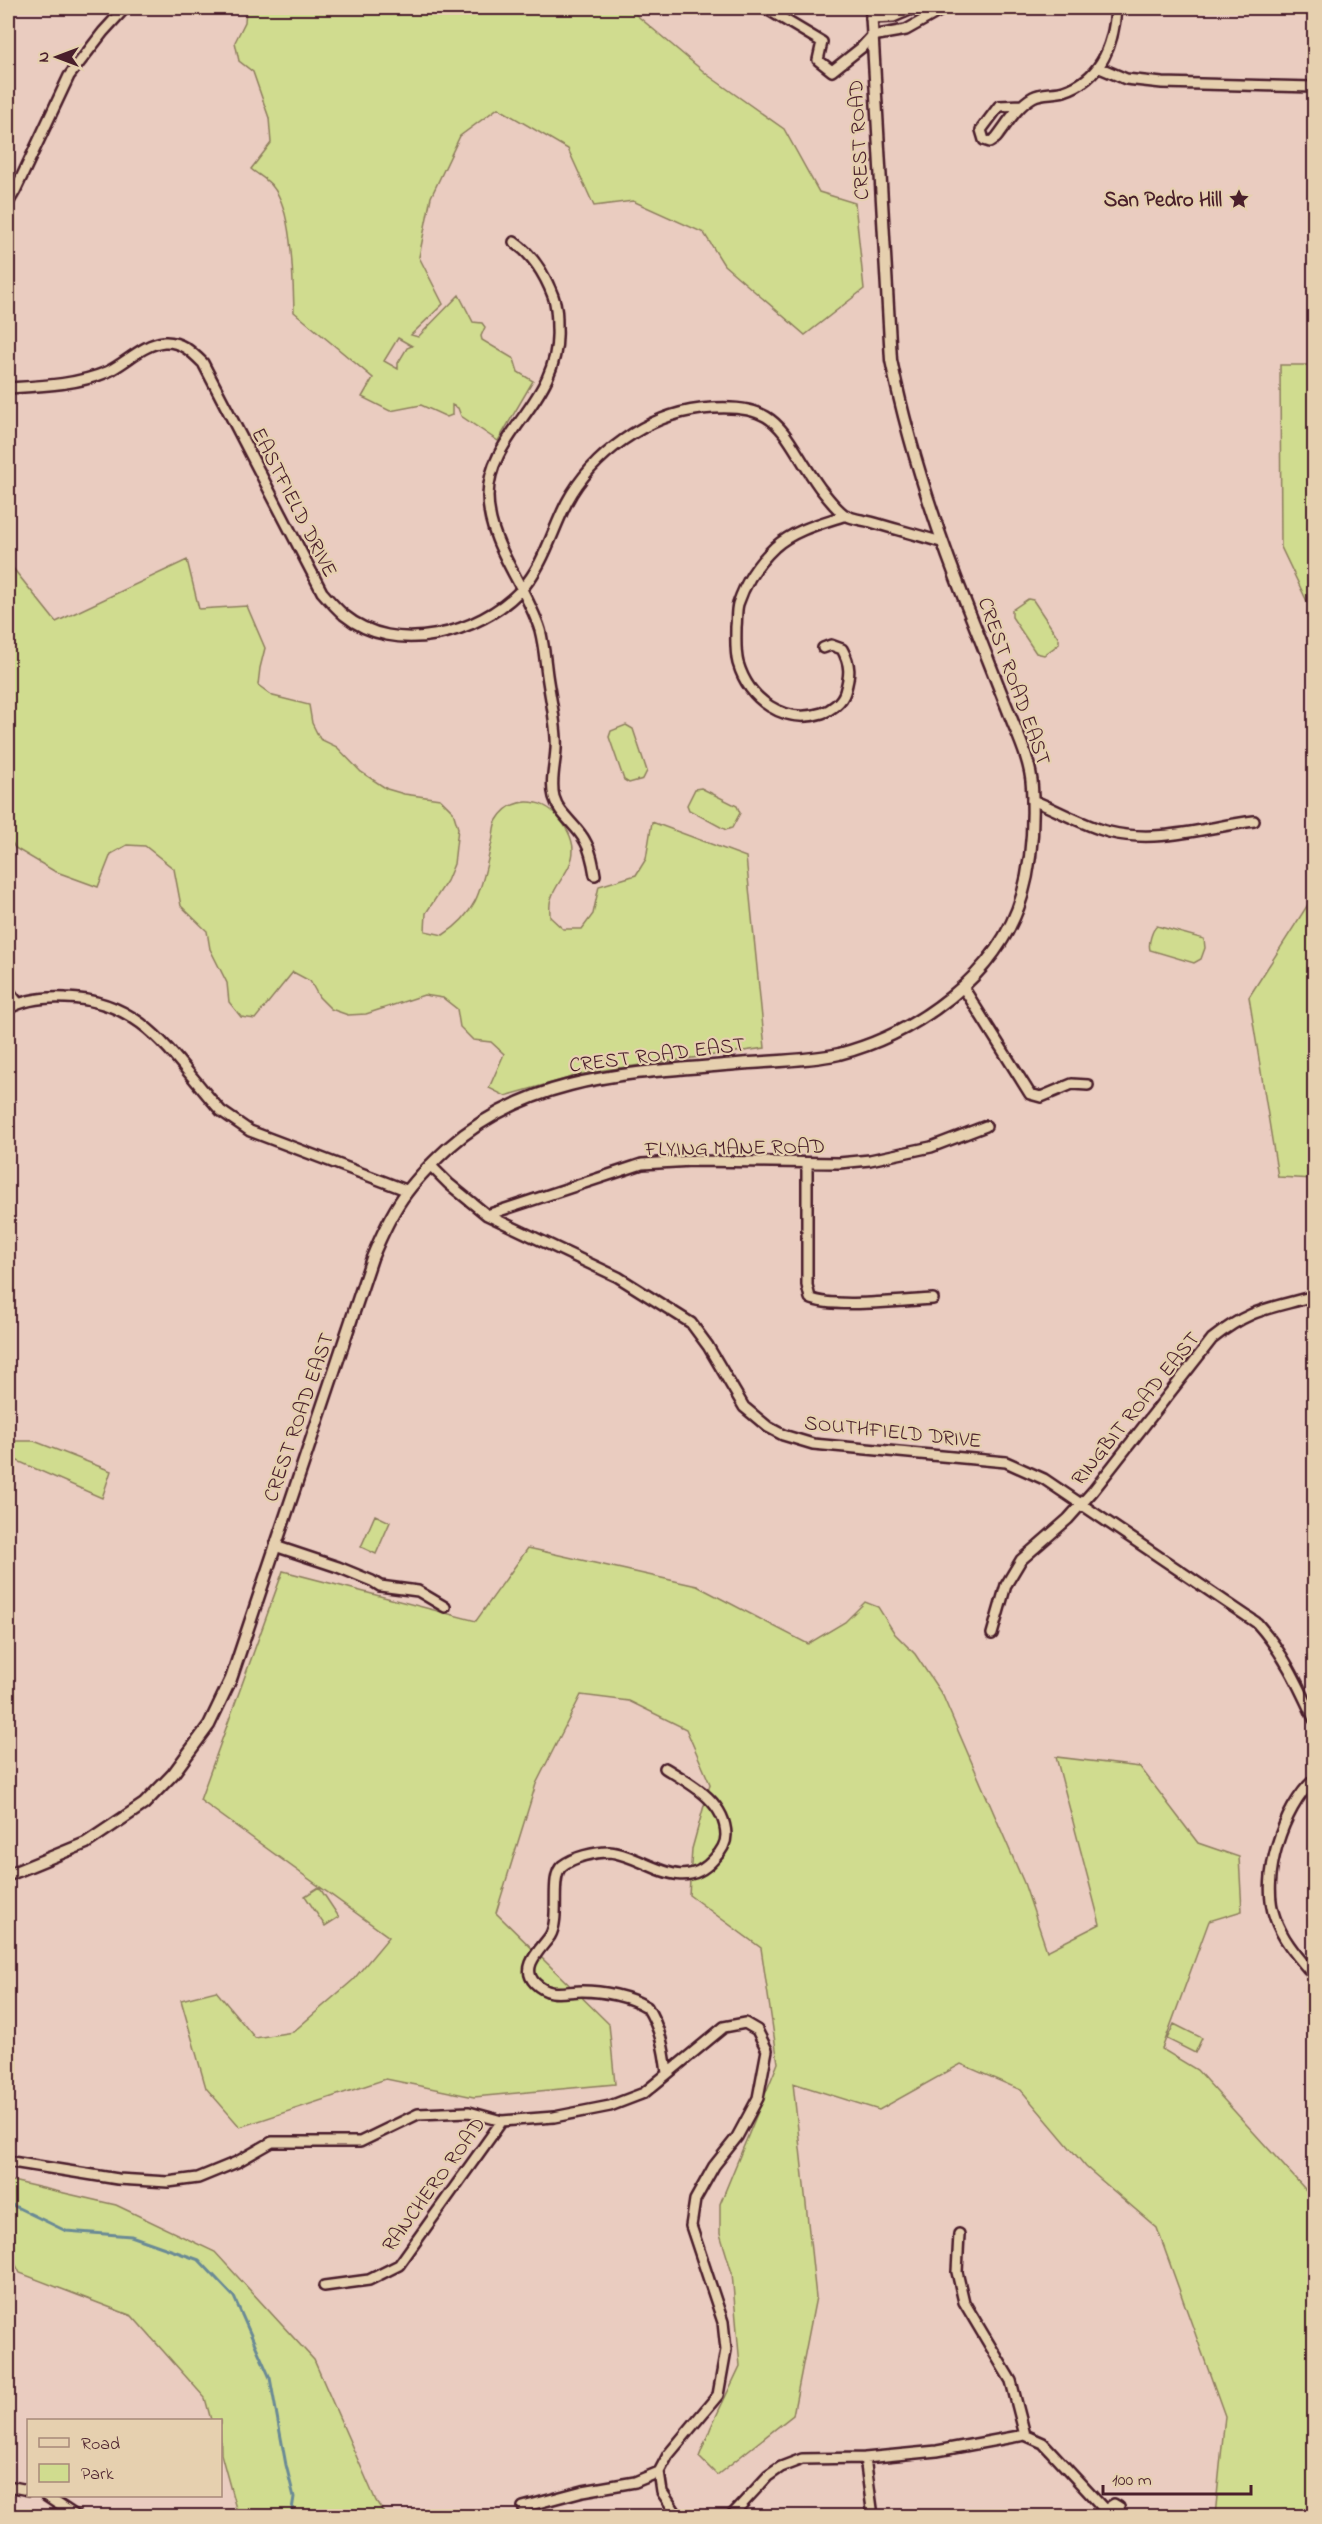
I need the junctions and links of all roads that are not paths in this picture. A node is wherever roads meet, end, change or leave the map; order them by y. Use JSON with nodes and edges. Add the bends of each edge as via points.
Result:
{"nodes":[{"id":1,"x":125,"y":8,"type":"edge"},
{"id":2,"x":765,"y":8,"type":"edge"},
{"id":3,"x":914,"y":8,"type":"edge"},
{"id":4,"x":945,"y":8,"type":"edge"},
{"id":5,"x":1116,"y":8,"type":"edge"},
{"id":6,"x":871,"y":13,"type":"edge"},
{"id":7,"x":872,"y":36,"type":"junction"},
{"id":8,"x":1100,"y":68,"type":"junction"},
{"id":9,"x":1314,"y":87,"type":"edge"},
{"id":10,"x":1022,"y":105,"type":"junction"},
{"id":11,"x":8,"y":203,"type":"edge"},
{"id":12,"x":514,"y":242,"type":"dead end"},
{"id":13,"x":886,"y":271,"type":"joint"},
{"id":14,"x":8,"y":388,"type":"edge"},
{"id":15,"x":846,"y":515,"type":"junction"},
{"id":16,"x":941,"y":542,"type":"junction"},
{"id":17,"x":522,"y":589,"type":"junction"},
{"id":18,"x":823,"y":648,"type":"dead end"},
{"id":19,"x":1032,"y":800,"type":"junction"},
{"id":20,"x":1254,"y":821,"type":"dead end"},
{"id":21,"x":595,"y":875,"type":"dead end"},
{"id":22,"x":963,"y":987,"type":"junction"},
{"id":23,"x":8,"y":990,"type":"edge"},
{"id":24,"x":18,"y":1003,"type":"junction"},
{"id":25,"x":8,"y":1009,"type":"edge"},
{"id":26,"x":1088,"y":1085,"type":"dead end"},
{"id":27,"x":986,"y":1126,"type":"dead end"},
{"id":28,"x":807,"y":1163,"type":"junction"},
{"id":29,"x":430,"y":1165,"type":"junction"},
{"id":30,"x":406,"y":1190,"type":"junction"},
{"id":31,"x":487,"y":1215,"type":"junction"},
{"id":32,"x":1314,"y":1296,"type":"edge"},
{"id":33,"x":933,"y":1299,"type":"dead end"},
{"id":34,"x":1082,"y":1503,"type":"junction"},
{"id":35,"x":275,"y":1546,"type":"junction"},
{"id":36,"x":445,"y":1607,"type":"dead end"},
{"id":37,"x":992,"y":1634,"type":"dead end"},
{"id":38,"x":1314,"y":1719,"type":"edge"},
{"id":39,"x":665,"y":1768,"type":"dead end"},
{"id":40,"x":1314,"y":1780,"type":"edge"},
{"id":41,"x":8,"y":1875,"type":"edge"},
{"id":42,"x":1314,"y":1976,"type":"edge"},
{"id":43,"x":668,"y":2073,"type":"junction"},
{"id":44,"x":502,"y":2121,"type":"junction"},
{"id":45,"x":8,"y":2158,"type":"edge"},
{"id":46,"x":959,"y":2234,"type":"dead end"},
{"id":47,"x":324,"y":2286,"type":"dead end"},
{"id":48,"x":1025,"y":2435,"type":"junction"},
{"id":49,"x":865,"y":2458,"type":"junction"},
{"id":50,"x":659,"y":2472,"type":"junction"},
{"id":51,"x":8,"y":2486,"type":"edge"},
{"id":52,"x":27,"y":2490,"type":"edge"},
{"id":53,"x":47,"y":2497,"type":"edge"},
{"id":54,"x":523,"y":2507,"type":"dead end"},
{"id":55,"x":1105,"y":2513,"type":"edge"},
{"id":56,"x":76,"y":2517,"type":"edge"},
{"id":57,"x":678,"y":2517,"type":"edge"},
{"id":58,"x":731,"y":2517,"type":"edge"},
{"id":59,"x":873,"y":2517,"type":"edge"},
{"id":60,"x":1121,"y":2517,"type":"edge"}],
"edges":[{"from":1,"to":11,"type":"street","via":[[69,76]]},
{"from":2,"to":7,"type":"street","via":[[822,42],[818,60],[832,71]]},
{"from":3,"to":6,"type":"street","via":[[893,17]]},
{"from":4,"to":7,"type":"street","via":[[906,30]]},
{"from":5,"to":8,"type":"street","via":[[1111,45]]},
{"from":6,"to":7,"type":"street","name":"CREST ROAD"},
{"from":7,"to":13,"type":"street","name":"CREST ROAD"},
{"from":8,"to":9,"type":"street","via":[[1126,79],[1162,83]]},
{"from":8,"to":10,"type":"street","via":[[1065,91],[1035,96]]},
{"from":10,"to":10,"type":"street","via":[[999,106],[983,127],[984,140],[996,138]]},
{"from":12,"to":17,"type":"street","via":[[528,252],[549,286],[555,302],[558,338],[556,356],[542,391],[496,461],[490,479],[488,498],[497,538]]},
{"from":13,"to":16,"type":"street","name":"CREST ROAD EAST","via":[[891,360]]},
{"from":14,"to":17,"type":"street","name":"EASTFIELD DRIVE","via":[[72,383],[107,372],[150,346],[176,344],[190,350],[203,363],[322,592],[345,616],[369,629],[402,637],[442,635],[502,607]]},
{"from":15,"to":16,"type":"street","name":"EASTFIELD DRIVE"},
{"from":15,"to":17,"type":"street","name":"EASTFIELD DRIVE","via":[[828,498],[776,422],[746,409],[700,409],[639,430],[590,470],[568,500],[539,566]]},
{"from":15,"to":18,"type":"street","via":[[800,531],[776,546],[755,568],[738,605],[735,648],[743,678],[758,698],[774,710],[810,717],[829,710],[843,697],[850,677],[849,662],[842,649],[831,645]]},
{"from":16,"to":19,"type":"street","name":"CREST ROAD EAST","via":[[1020,740],[1032,784]]},
{"from":17,"to":21,"type":"street","via":[[540,632],[552,707],[556,738],[554,798],[585,840]]},
{"from":19,"to":20,"type":"street","via":[[1107,832],[1132,836],[1196,832]]},
{"from":19,"to":22,"type":"street","name":"CREST ROAD EAST","via":[[1032,845],[1022,896],[998,945]]},
{"from":22,"to":26,"type":"street","via":[[1030,1094],[1041,1097],[1072,1084]]},
{"from":22,"to":29,"type":"street","name":"CREST ROAD EAST","via":[[906,1029],[836,1055],[658,1071],[556,1087],[522,1100],[471,1128]]},
{"from":23,"to":24,"type":"street"},
{"from":24,"to":25,"type":"street"},
{"from":24,"to":30,"type":"street","via":[[52,998],[87,999],[115,1006],[152,1032],[234,1122]]},
{"from":27,"to":28,"type":"street","name":"FLYING MANE ROAD","via":[[932,1148],[901,1155]]},
{"from":28,"to":31,"type":"street","name":"FLYING MANE ROAD","via":[[642,1164]]},
{"from":28,"to":33,"type":"street","via":[[810,1298],[819,1302],[857,1303]]},
{"from":29,"to":30,"type":"street","name":"CREST ROAD EAST"},
{"from":29,"to":31,"type":"street","name":"SOUTHFIELD DRIVE"},
{"from":30,"to":35,"type":"street","name":"CREST ROAD EAST","via":[[388,1219],[372,1258]]},
{"from":31,"to":34,"type":"street","name":"SOUTHFIELD DRIVE","via":[[601,1268],[691,1323],[744,1407],[783,1435],[813,1444],[1006,1462],[1025,1468]]},
{"from":32,"to":34,"type":"street","name":"RINGBIT ROAD EAST","via":[[1248,1314],[1212,1339]]},
{"from":34,"to":37,"type":"street","name":"RINGBIT ROAD EAST","via":[[1012,1572]]},
{"from":34,"to":38,"type":"street","name":"SOUTHFIELD DRIVE","via":[[1257,1623],[1288,1662]]},
{"from":35,"to":36,"type":"street","via":[[380,1586],[418,1591]]},
{"from":35,"to":41,"type":"street","name":"CREST ROAD EAST","via":[[231,1679],[209,1725],[173,1774],[144,1804],[86,1843]]},
{"from":39,"to":43,"type":"street","via":[[701,1790],[716,1806],[725,1823],[726,1839],[719,1854],[708,1867],[691,1874],[660,1871],[611,1852],[563,1865],[558,1870],[554,1927],[531,1959],[530,1970],[535,1983],[562,1995],[580,1991],[610,1994],[647,2007],[663,2044]]},
{"from":40,"to":42,"type":"street","via":[[1288,1816],[1270,1889],[1274,1915],[1283,1936]]},
{"from":43,"to":44,"type":"street","via":[[644,2093],[610,2106],[554,2117]]},
{"from":43,"to":50,"type":"street","via":[[724,2027],[746,2023],[757,2030],[767,2050],[758,2098],[695,2199],[691,2226],[723,2322],[726,2350],[718,2395],[668,2455]]},
{"from":44,"to":45,"type":"street","via":[[469,2112],[418,2114],[360,2142],[272,2142],[198,2178],[168,2182],[118,2179],[12,2162]]},
{"from":44,"to":47,"type":"street","name":"RANCHERO ROAD","via":[[399,2265],[369,2280]]},
{"from":46,"to":48,"type":"street","via":[[957,2272],[964,2302],[1011,2381]]},
{"from":48,"to":49,"type":"street","via":[[937,2451]]},
{"from":48,"to":55,"type":"street","via":[[1043,2443]]},
{"from":49,"to":58,"type":"street","via":[[791,2462],[768,2476]]},
{"from":49,"to":59,"type":"street"},
{"from":50,"to":54,"type":"street","via":[[635,2482],[583,2490]]},
{"from":50,"to":57,"type":"street","via":[[662,2492]]},
{"from":51,"to":52,"type":"street"},
{"from":53,"to":56,"type":"street"},
{"from":55,"to":60,"type":"street","via":[[1114,2504],[1119,2506]]}]}
